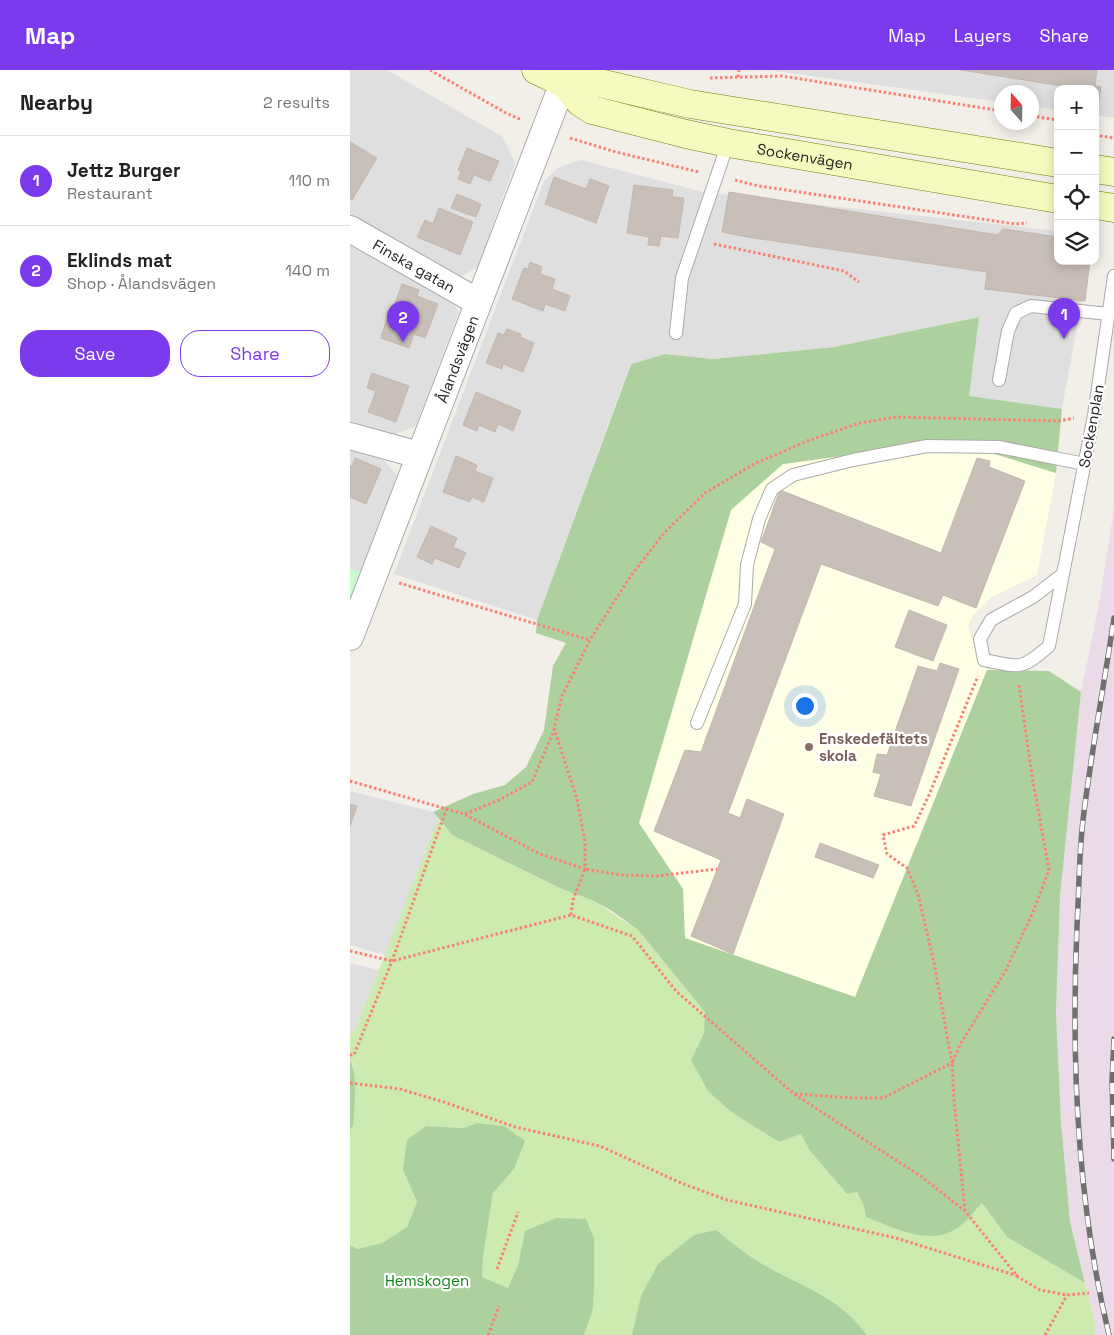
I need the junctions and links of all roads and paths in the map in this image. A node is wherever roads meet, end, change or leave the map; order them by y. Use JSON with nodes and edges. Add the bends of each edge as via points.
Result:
{"nodes":[{"id":1,"x":536,"y":70,"type":"edge"},
{"id":2,"x":740,"y":70,"type":"edge"},
{"id":3,"x":707,"y":77,"type":"dead end"},
{"id":4,"x":738,"y":77,"type":"junction"},
{"id":5,"x":563,"y":83,"type":"junction"},
{"id":6,"x":994,"y":110,"type":"edge"},
{"id":7,"x":1039,"y":117,"type":"edge"},
{"id":8,"x":1054,"y":119,"type":"edge"},
{"id":9,"x":1099,"y":136,"type":"edge"},
{"id":10,"x":1114,"y":138,"type":"edge"},
{"id":11,"x":728,"y":142,"type":"junction"},
{"id":12,"x":1054,"y":162,"type":"edge"},
{"id":13,"x":1099,"y":170,"type":"edge"},
{"id":14,"x":1114,"y":172,"type":"edge"},
{"id":15,"x":1054,"y":198,"type":"edge"},
{"id":16,"x":1099,"y":206,"type":"edge"},
{"id":17,"x":1114,"y":208,"type":"edge"},
{"id":18,"x":350,"y":229,"type":"edge"},
{"id":19,"x":695,"y":240,"type":"junction"},
{"id":20,"x":1114,"y":276,"type":"edge"},
{"id":21,"x":859,"y":282,"type":"dead end"},
{"id":22,"x":478,"y":302,"type":"junction"},
{"id":23,"x":1109,"y":314,"type":"junction"},
{"id":24,"x":676,"y":333,"type":"dead end"},
{"id":25,"x":1109,"y":342,"type":"edge"},
{"id":26,"x":999,"y":380,"type":"dead end"},
{"id":27,"x":1094,"y":415,"type":"junction"},
{"id":28,"x":350,"y":436,"type":"edge"},
{"id":29,"x":419,"y":455,"type":"junction"},
{"id":30,"x":1085,"y":464,"type":"junction"},
{"id":31,"x":1063,"y":574,"type":"junction"},
{"id":32,"x":373,"y":576,"type":"junction"},
{"id":33,"x":350,"y":637,"type":"edge"},
{"id":34,"x":590,"y":640,"type":"junction"},
{"id":35,"x":984,"y":660,"type":"junction"},
{"id":36,"x":1016,"y":666,"type":"junction"},
{"id":37,"x":697,"y":723,"type":"dead end"},
{"id":38,"x":554,"y":728,"type":"junction"},
{"id":39,"x":350,"y":781,"type":"edge"},
{"id":40,"x":446,"y":810,"type":"junction"},
{"id":41,"x":464,"y":814,"type":"junction"},
{"id":42,"x":584,"y":869,"type":"junction"},
{"id":43,"x":717,"y":869,"type":"dead end"},
{"id":44,"x":571,"y":915,"type":"junction"},
{"id":45,"x":350,"y":951,"type":"edge"},
{"id":46,"x":392,"y":961,"type":"junction"},
{"id":47,"x":350,"y":1055,"type":"edge"},
{"id":48,"x":952,"y":1063,"type":"junction"},
{"id":49,"x":350,"y":1083,"type":"edge"},
{"id":50,"x":794,"y":1094,"type":"junction"},
{"id":51,"x":965,"y":1211,"type":"junction"},
{"id":52,"x":518,"y":1212,"type":"dead end"},
{"id":53,"x":497,"y":1270,"type":"dead end"},
{"id":54,"x":1018,"y":1276,"type":"junction"},
{"id":55,"x":1089,"y":1293,"type":"dead end"},
{"id":56,"x":1067,"y":1295,"type":"junction"},
{"id":57,"x":499,"y":1306,"type":"dead end"},
{"id":58,"x":488,"y":1335,"type":"edge"},
{"id":59,"x":1045,"y":1335,"type":"edge"}],
"edges":[{"from":1,"to":5,"type":"street","name":"Sockenvägen"},
{"from":2,"to":4,"type":"path"},
{"from":3,"to":4,"type":"path"},
{"from":4,"to":6,"type":"path","via":[[782,76]]},
{"from":5,"to":11,"type":"street","name":"Sockenvägen","via":[[592,110]]},
{"from":5,"to":12,"type":"street","name":"Sockenvägen","via":[[591,80],[690,104]]},
{"from":5,"to":22,"type":"street","name":"Ålandsvägen"},
{"from":7,"to":8,"type":"path"},
{"from":9,"to":10,"type":"path"},
{"from":11,"to":15,"type":"street","name":"Sockenvägen"},
{"from":11,"to":19,"type":"lane"},
{"from":13,"to":14,"type":"street"},
{"from":16,"to":17,"type":"street"},
{"from":18,"to":22,"type":"street","name":"Finska gatan"},
{"from":19,"to":21,"type":"path","via":[[844,271]]},
{"from":19,"to":24,"type":"lane","via":[[682,278]]},
{"from":20,"to":23,"type":"lane","name":"Sockenplan"},
{"from":22,"to":29,"type":"street","name":"Ålandsvägen"},
{"from":23,"to":25,"type":"lane","name":"Sockenplan"},
{"from":23,"to":26,"type":"lane","via":[[1031,306],[1016,313],[1008,331]]},
{"from":25,"to":27,"type":"lane","name":"Sockenplan"},
{"from":27,"to":30,"type":"lane","name":"Sockenplan"},
{"from":27,"to":34,"type":"path","via":[[1059,421],[897,417],[860,423],[806,441],[754,464],[705,493],[665,532],[630,577]]},
{"from":28,"to":29,"type":"street"},
{"from":29,"to":32,"type":"street","name":"Ålandsvägen"},
{"from":30,"to":31,"type":"lane","name":"Sockenplan"},
{"from":30,"to":37,"type":"lane","via":[[999,447],[927,446],[793,475],[772,488],[759,519],[747,565],[745,604]]},
{"from":31,"to":35,"type":"lane","via":[[1033,597],[991,620],[980,639]]},
{"from":31,"to":36,"type":"lane","name":"Sockenplan","via":[[1049,646],[1030,663]]},
{"from":32,"to":33,"type":"street","name":"Ålandsvägen"},
{"from":32,"to":34,"type":"path"},
{"from":34,"to":38,"type":"path","via":[[562,696]]},
{"from":35,"to":36,"type":"lane"},
{"from":35,"to":48,"type":"path","via":[[914,826],[883,835],[887,854],[908,868],[918,894]]},
{"from":36,"to":48,"type":"path","via":[[1049,870],[1006,970]]},
{"from":38,"to":41,"type":"path","via":[[532,782]]},
{"from":38,"to":42,"type":"path","via":[[577,799],[585,841]]},
{"from":39,"to":40,"type":"path"},
{"from":40,"to":41,"type":"path"},
{"from":40,"to":46,"type":"path"},
{"from":41,"to":42,"type":"path","via":[[540,854]]},
{"from":42,"to":43,"type":"path","via":[[656,876]]},
{"from":42,"to":44,"type":"path"},
{"from":44,"to":46,"type":"path"},
{"from":44,"to":50,"type":"path","via":[[632,936],[676,991]]},
{"from":45,"to":46,"type":"path"},
{"from":46,"to":47,"type":"path","via":[[354,1055]]},
{"from":48,"to":50,"type":"path","via":[[883,1098]]},
{"from":48,"to":51,"type":"path"},
{"from":49,"to":54,"type":"path","via":[[400,1089],[515,1127],[600,1146],[727,1200],[896,1238]]},
{"from":50,"to":51,"type":"path","via":[[922,1177]]},
{"from":51,"to":54,"type":"path"},
{"from":52,"to":53,"type":"path"},
{"from":54,"to":56,"type":"path","via":[[1040,1290]]},
{"from":55,"to":56,"type":"path"},
{"from":56,"to":59,"type":"path"},
{"from":57,"to":58,"type":"path"}]}
